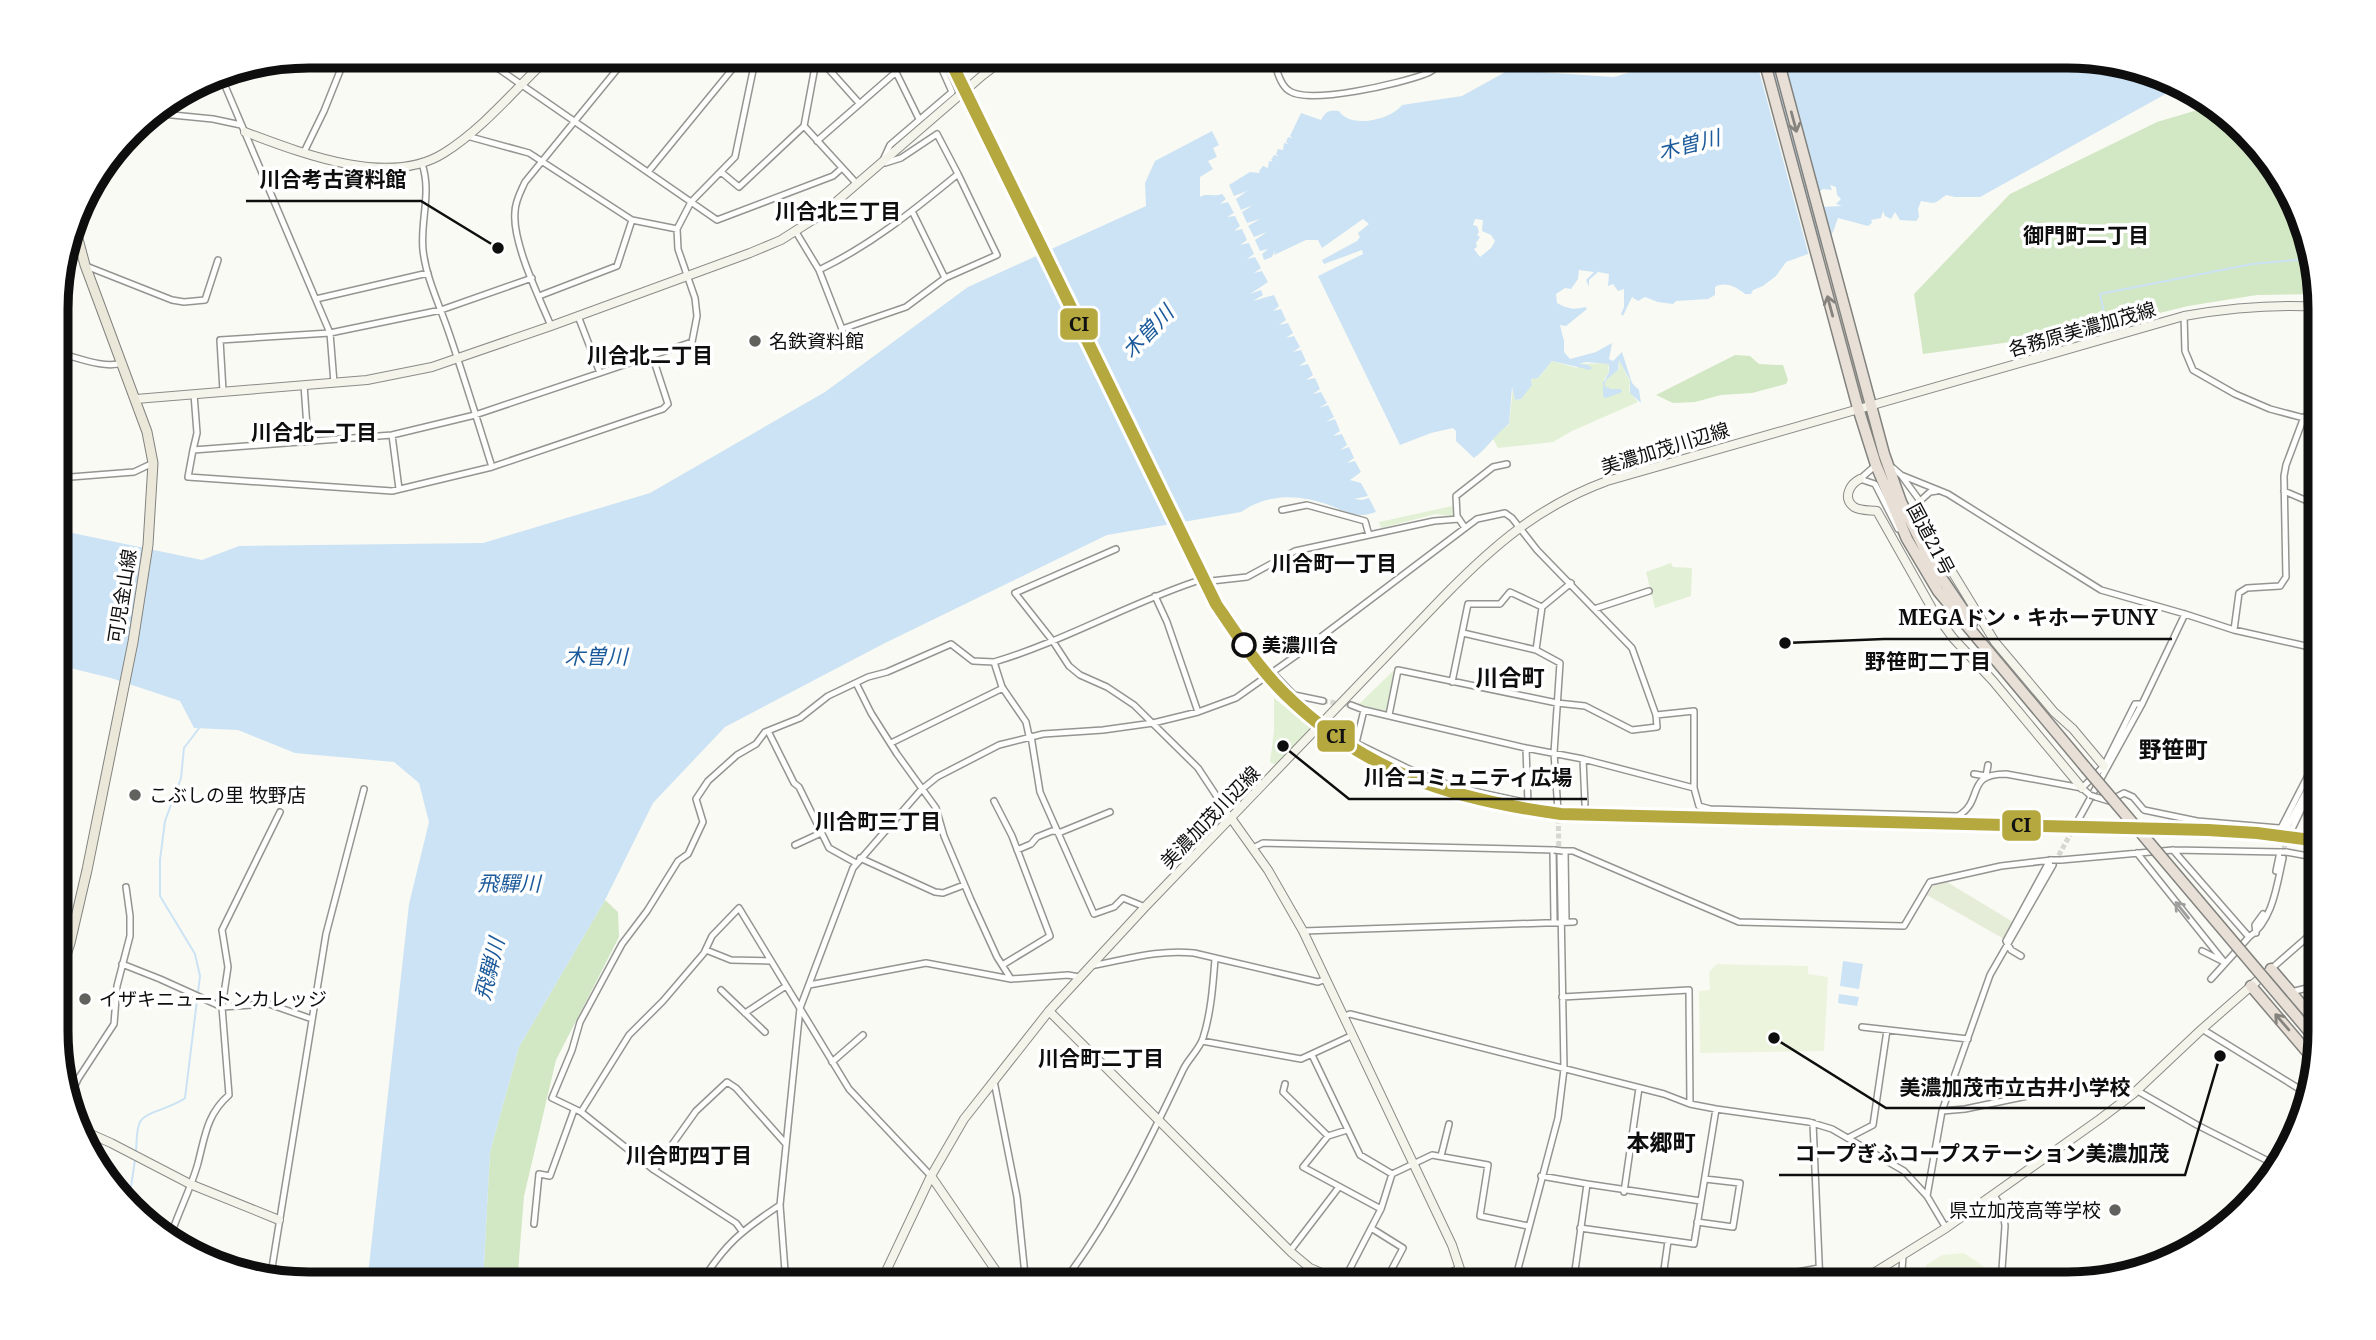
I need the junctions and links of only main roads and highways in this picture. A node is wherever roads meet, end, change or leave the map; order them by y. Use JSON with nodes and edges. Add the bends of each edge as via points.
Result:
{"nodes":[{"id":1,"x":1766,"y":68,"type":"edge"},
{"id":2,"x":1780,"y":68,"type":"edge"},
{"id":3,"x":78,"y":241,"type":"edge"},
{"id":4,"x":1864,"y":407,"type":"junction"},
{"id":5,"x":2088,"y":767,"type":"junction"},
{"id":6,"x":68,"y":949,"type":"edge"},
{"id":7,"x":2271,"y":969,"type":"road end"},
{"id":8,"x":2251,"y":986,"type":"road end"},
{"id":9,"x":2307,"y":1011,"type":"edge"},
{"id":10,"x":2307,"y":1023,"type":"edge"},
{"id":11,"x":2307,"y":1029,"type":"edge"},
{"id":12,"x":2306,"y":1051,"type":"edge"}],
"edges":[{"from":4,"to":1,"type":"highway","name":"国道21号","one_way":true,"via":[[1847,372]]},
{"from":2,"to":4,"type":"highway","name":"国道21号","one_way":true,"via":[[1859,368]]},
{"from":3,"to":6,"type":"main road","name":"可児金山線","via":[[136,399],[153,463],[148,545],[133,642]]},
{"from":4,"to":5,"type":"highway","name":"国道21号","via":[[1901,502],[1939,574],[1973,625]]},
{"from":4,"to":5,"type":"highway","name":"国道21号","via":[[1876,465],[1908,539],[1938,591]]},
{"from":5,"to":10,"type":"highway","name":"国道21号","bridge":true},
{"from":5,"to":11,"type":"highway","name":"国道21号","bridge":true},
{"from":7,"to":9,"type":"highway"},
{"from":12,"to":8,"type":"highway","one_way":true}]}
